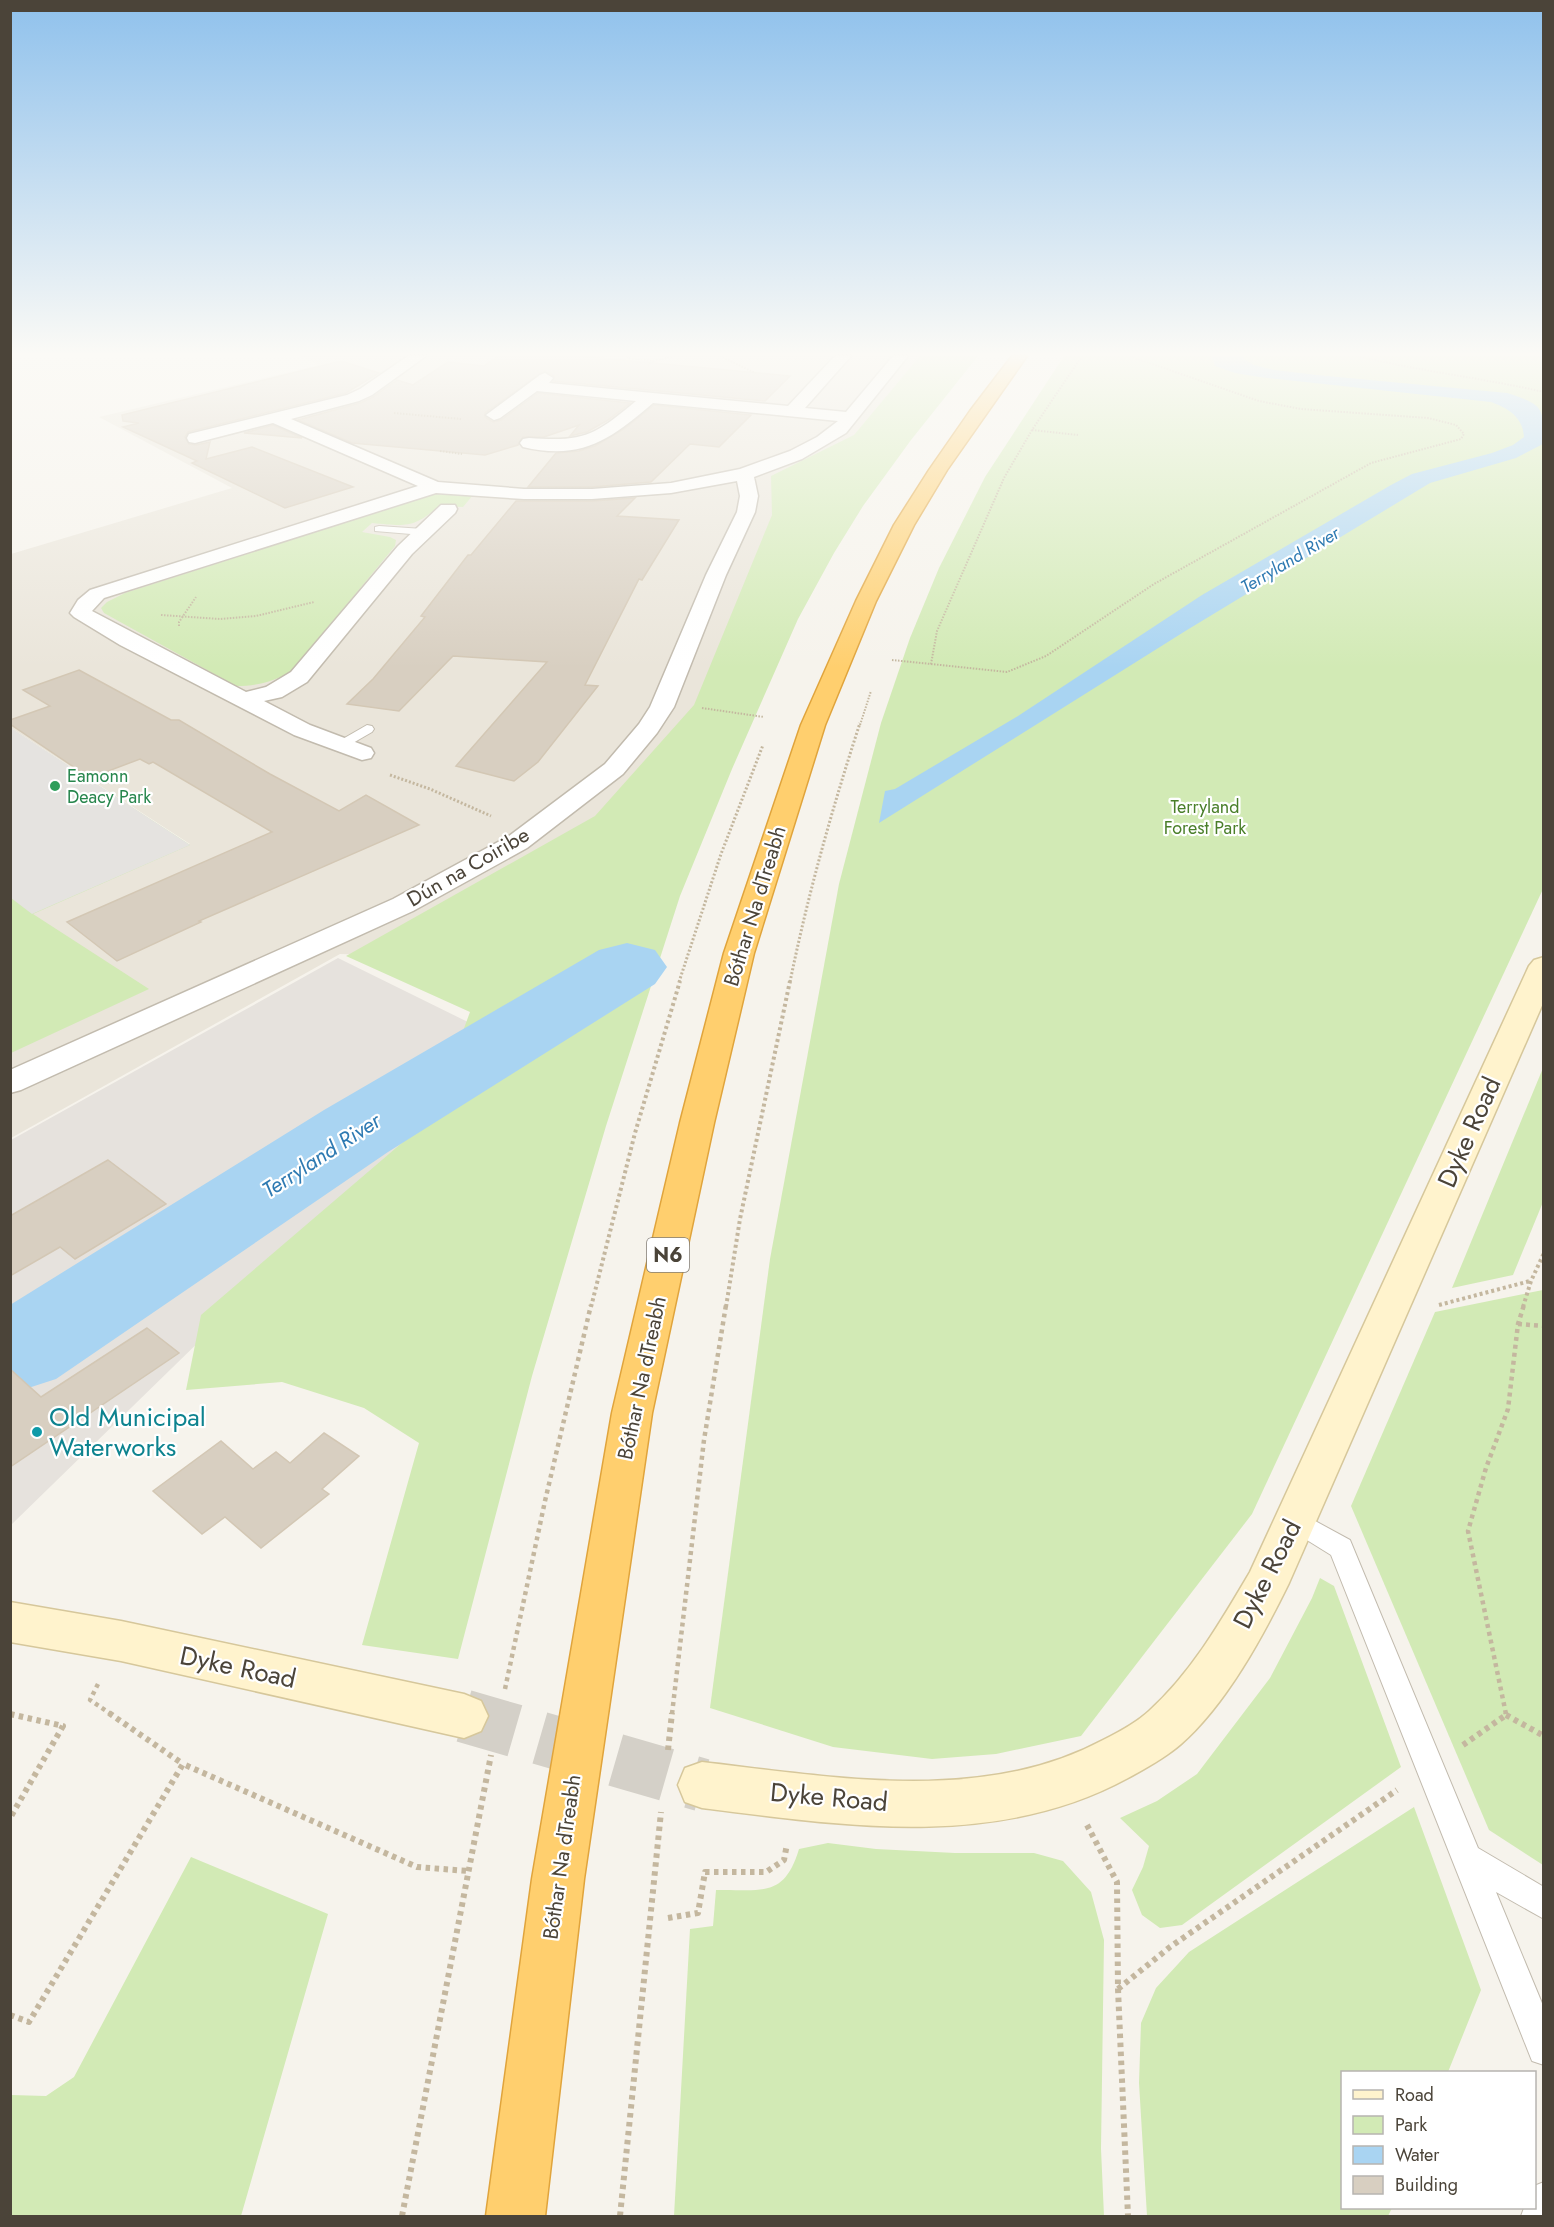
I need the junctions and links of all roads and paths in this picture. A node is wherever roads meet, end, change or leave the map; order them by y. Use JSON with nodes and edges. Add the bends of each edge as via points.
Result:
{"nodes":[{"id":1,"x":372,"y":460,"type":"edge"},
{"id":2,"x":783,"y":460,"type":"edge"},
{"id":3,"x":945,"y":460,"type":"edge"},
{"id":4,"x":1015,"y":460,"type":"edge"},
{"id":5,"x":1386,"y":460,"type":"edge"},
{"id":6,"x":744,"y":474,"type":"junction"},
{"id":7,"x":435,"y":487,"type":"junction"},
{"id":8,"x":448,"y":508,"type":"dead end"},
{"id":9,"x":379,"y":529,"type":"dead end"},
{"id":10,"x":423,"y":532,"type":"junction"},
{"id":11,"x":375,"y":584,"type":"junction"},
{"id":12,"x":104,"y":592,"type":"junction"},
{"id":13,"x":197,"y":596,"type":"dead end"},
{"id":14,"x":183,"y":617,"type":"junction"},
{"id":15,"x":178,"y":631,"type":"dead end"},
{"id":16,"x":892,"y":660,"type":"dead end"},
{"id":17,"x":931,"y":664,"type":"junction"},
{"id":18,"x":875,"y":680,"type":"dead end"},
{"id":19,"x":246,"y":699,"type":"junction"},
{"id":20,"x":662,"y":707,"type":"junction"},
{"id":21,"x":764,"y":717,"type":"dead end"},
{"id":22,"x":367,"y":729,"type":"dead end"},
{"id":23,"x":341,"y":744,"type":"junction"},
{"id":24,"x":362,"y":753,"type":"joint"},
{"id":25,"x":530,"y":833,"type":"junction"},
{"id":26,"x":1544,"y":966,"type":"edge"},
{"id":27,"x":10,"y":1083,"type":"edge"},
{"id":28,"x":1544,"y":1253,"type":"edge"},
{"id":29,"x":1392,"y":1305,"type":"junction"},
{"id":30,"x":1518,"y":1324,"type":"dead end"},
{"id":31,"x":1544,"y":1326,"type":"edge"},
{"id":32,"x":1295,"y":1520,"type":"junction"},
{"id":33,"x":10,"y":1622,"type":"edge"},
{"id":34,"x":100,"y":1707,"type":"dead end"},
{"id":35,"x":10,"y":1714,"type":"edge"},
{"id":36,"x":1506,"y":1715,"type":"dead end"},
{"id":37,"x":464,"y":1716,"type":"tunnel mouth"},
{"id":38,"x":1544,"y":1736,"type":"edge"},
{"id":39,"x":668,"y":1756,"type":"dead end"},
{"id":40,"x":183,"y":1764,"type":"junction"},
{"id":41,"x":1066,"y":1784,"type":"junction"},
{"id":42,"x":702,"y":1785,"type":"tunnel mouth"},
{"id":43,"x":662,"y":1802,"type":"dead end"},
{"id":44,"x":10,"y":1818,"type":"edge"},
{"id":45,"x":787,"y":1845,"type":"dead end"},
{"id":46,"x":1468,"y":1859,"type":"junction"},
{"id":47,"x":468,"y":1871,"type":"dead end"},
{"id":48,"x":1544,"y":1904,"type":"edge"},
{"id":49,"x":668,"y":1918,"type":"dead end"},
{"id":50,"x":10,"y":2015,"type":"edge"},
{"id":51,"x":1544,"y":2049,"type":"edge"},
{"id":52,"x":1544,"y":2199,"type":"edge"},
{"id":53,"x":515,"y":2217,"type":"edge"},
{"id":54,"x":620,"y":2217,"type":"edge"},
{"id":55,"x":1128,"y":2217,"type":"edge"},
{"id":56,"x":1538,"y":2217,"type":"edge"}],
"edges":[{"from":1,"to":7,"type":"street"},
{"from":2,"to":6,"type":"street"},
{"from":3,"to":53,"type":"highway","name":"Bóthar Na dTreabh","number":"N6","via":[[904,525],[866,601],[813,725],[740,953],[697,1123],[632,1413],[558,1879]]},
{"from":4,"to":17,"type":"path","via":[[947,609]]},
{"from":5,"to":17,"type":"path","via":[[1371,464],[1154,584],[1046,656],[1007,672]]},
{"from":6,"to":7,"type":"street","via":[[671,488],[592,494],[524,494]]},
{"from":6,"to":20,"type":"street","name":"Dún na Coiribe","via":[[749,496],[746,512]]},
{"from":7,"to":12,"type":"street"},
{"from":8,"to":10,"type":"street"},
{"from":9,"to":10,"type":"lane"},
{"from":10,"to":11,"type":"street"},
{"from":11,"to":14,"type":"path","via":[[256,616]]},
{"from":11,"to":19,"type":"street","via":[[299,677],[274,692]]},
{"from":12,"to":14,"type":"path","via":[[130,609]]},
{"from":12,"to":19,"type":"street","via":[[85,603],[81,613]]},
{"from":13,"to":14,"type":"path"},
{"from":14,"to":15,"type":"path"},
{"from":16,"to":17,"type":"path"},
{"from":18,"to":39,"type":"path","via":[[807,901],[740,1219],[704,1440]]},
{"from":19,"to":23,"type":"street","via":[[302,730]]},
{"from":20,"to":21,"type":"path","via":[[719,709]]},
{"from":20,"to":25,"type":"street","name":"Dún na Coiribe","via":[[614,769]]},
{"from":22,"to":23,"type":"lane"},
{"from":23,"to":24,"type":"street"},
{"from":24,"to":25,"type":"path","via":[[358,764],[430,789]]},
{"from":25,"to":27,"type":"street","name":"Dún na Coiribe","via":[[403,905]]},
{"from":26,"to":29,"type":"street","name":"Dyke Road"},
{"from":28,"to":29,"type":"path","via":[[1531,1281],[1442,1305]]},
{"from":29,"to":32,"type":"street","name":"Dyke Road"},
{"from":30,"to":31,"type":"path"},
{"from":32,"to":41,"type":"street","name":"Dyke Road","via":[[1268,1583],[1220,1664],[1179,1712],[1164,1728],[1118,1760]]},
{"from":32,"to":46,"type":"lane","via":[[1341,1548]]},
{"from":33,"to":37,"type":"street","name":"Dyke Road","via":[[122,1641]]},
{"from":34,"to":40,"type":"path"},
{"from":35,"to":44,"type":"path","via":[[63,1726]]},
{"from":36,"to":38,"type":"path"},
{"from":40,"to":47,"type":"path","via":[[417,1867]]},
{"from":40,"to":50,"type":"path","via":[[29,2022]]},
{"from":41,"to":42,"type":"street","name":"Dyke Road","via":[[985,1802],[888,1803]]},
{"from":41,"to":55,"type":"path","via":[[1117,1882]]},
{"from":43,"to":54,"type":"path"},
{"from":45,"to":49,"type":"path","via":[[783,1860],[766,1872],[705,1872],[698,1913]]},
{"from":46,"to":48,"type":"lane"},
{"from":46,"to":51,"type":"lane"},
{"from":52,"to":56,"type":"lane"}]}
